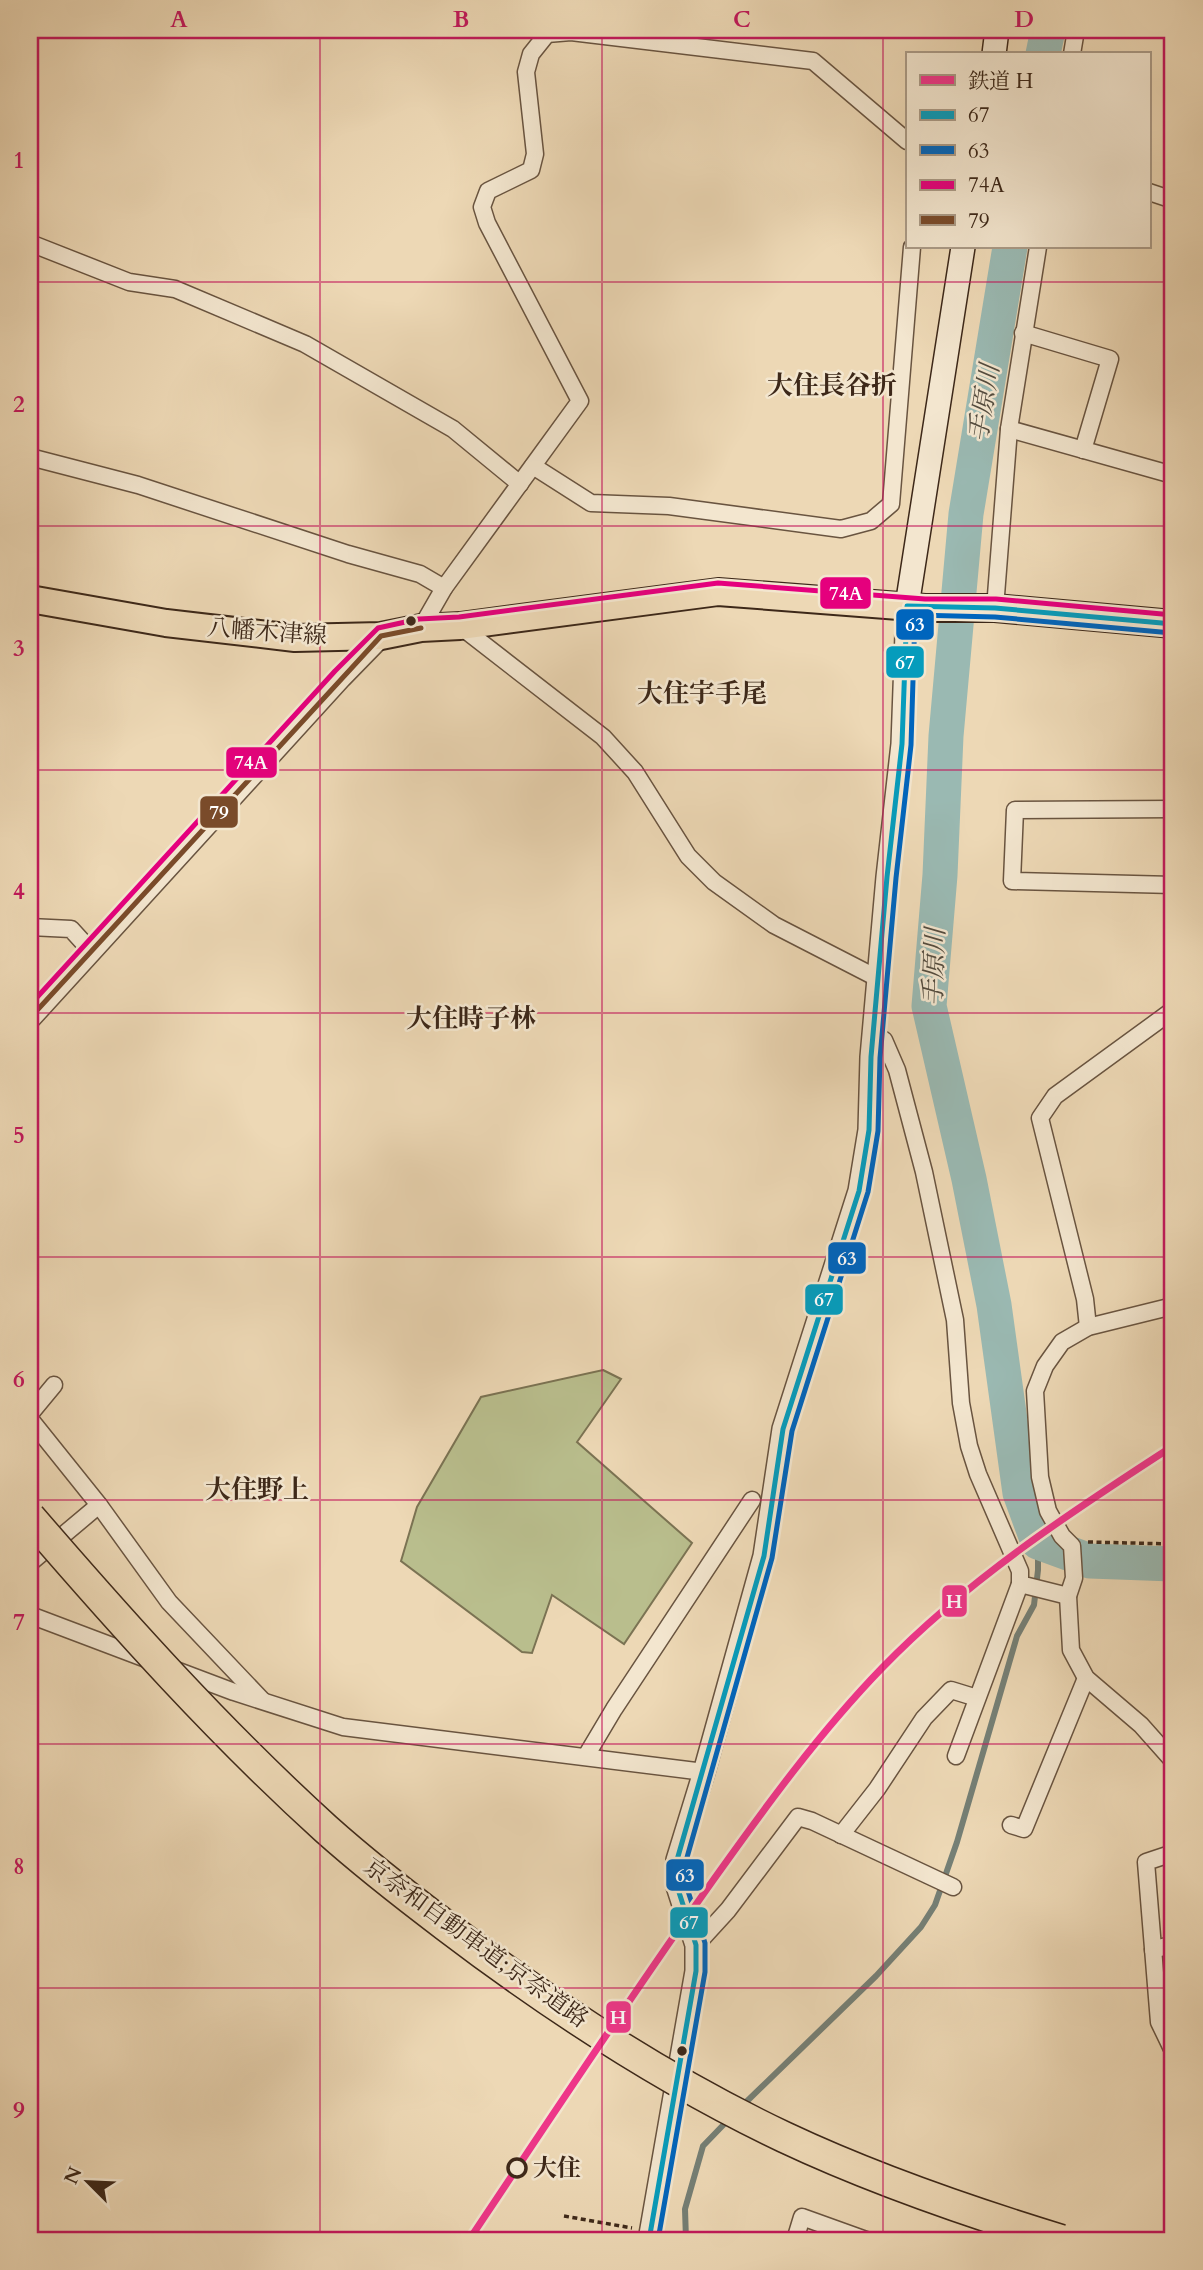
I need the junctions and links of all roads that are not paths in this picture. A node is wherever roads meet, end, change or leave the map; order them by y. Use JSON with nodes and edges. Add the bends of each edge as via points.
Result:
{"nodes":[{"id":1,"x":998,"y":30,"type":"edge"},
{"id":2,"x":1076,"y":30,"type":"edge"},
{"id":3,"x":994,"y":52,"type":"edge"},
{"id":4,"x":1072,"y":52,"type":"edge"},
{"id":5,"x":906,"y":140,"type":"edge"},
{"id":6,"x":1150,"y":192,"type":"edge"},
{"id":7,"x":1173,"y":200,"type":"edge"},
{"id":8,"x":30,"y":243,"type":"edge"},
{"id":9,"x":912,"y":248,"type":"edge"},
{"id":10,"x":963,"y":248,"type":"edge"},
{"id":11,"x":1038,"y":248,"type":"edge"},
{"id":12,"x":1023,"y":334,"type":"junction"},
{"id":13,"x":1009,"y":429,"type":"junction"},
{"id":14,"x":1083,"y":450,"type":"junction"},
{"id":15,"x":30,"y":457,"type":"edge"},
{"id":16,"x":533,"y":466,"type":"junction"},
{"id":17,"x":1173,"y":475,"type":"edge"},
{"id":18,"x":520,"y":484,"type":"junction"},
{"id":19,"x":444,"y":588,"type":"junction"},
{"id":20,"x":30,"y":599,"type":"edge"},
{"id":21,"x":916,"y":607,"type":"junction"},
{"id":22,"x":990,"y":608,"type":"junction"},
{"id":23,"x":1173,"y":624,"type":"edge"},
{"id":24,"x":460,"y":626,"type":"junction"},
{"id":25,"x":421,"y":628,"type":"junction"},
{"id":26,"x":381,"y":636,"type":"junction"},
{"id":27,"x":1173,"y":809,"type":"edge"},
{"id":28,"x":1173,"y":885,"type":"edge"},
{"id":29,"x":30,"y":927,"type":"edge"},
{"id":30,"x":91,"y":951,"type":"junction"},
{"id":31,"x":879,"y":979,"type":"junction"},
{"id":32,"x":1173,"y":1010,"type":"edge"},
{"id":33,"x":30,"y":1018,"type":"edge"},
{"id":34,"x":873,"y":1034,"type":"junction"},
{"id":35,"x":1173,"y":1306,"type":"edge"},
{"id":36,"x":1088,"y":1326,"type":"junction"},
{"id":37,"x":54,"y":1385,"type":"dead end"},
{"id":38,"x":30,"y":1417,"type":"edge"},
{"id":39,"x":752,"y":1500,"type":"dead end"},
{"id":40,"x":99,"y":1504,"type":"junction"},
{"id":41,"x":30,"y":1517,"type":"edge"},
{"id":42,"x":30,"y":1563,"type":"edge"},
{"id":43,"x":1023,"y":1585,"type":"junction"},
{"id":44,"x":1068,"y":1596,"type":"junction"},
{"id":45,"x":30,"y":1615,"type":"edge"},
{"id":46,"x":1086,"y":1678,"type":"junction"},
{"id":47,"x":977,"y":1698,"type":"junction"},
{"id":48,"x":264,"y":1702,"type":"junction"},
{"id":49,"x":586,"y":1756,"type":"junction"},
{"id":50,"x":956,"y":1756,"type":"dead end"},
{"id":51,"x":1173,"y":1761,"type":"edge"},
{"id":52,"x":704,"y":1772,"type":"junction"},
{"id":53,"x":1011,"y":1825,"type":"dead end"},
{"id":54,"x":841,"y":1835,"type":"junction"},
{"id":55,"x":1173,"y":1853,"type":"edge"},
{"id":56,"x":953,"y":1887,"type":"dead end"},
{"id":57,"x":1173,"y":1944,"type":"edge"},
{"id":58,"x":696,"y":1945,"type":"junction"},
{"id":59,"x":1153,"y":1950,"type":"junction"},
{"id":60,"x":1173,"y":2051,"type":"edge"},
{"id":61,"x":650,"y":2236,"type":"edge"},
{"id":62,"x":795,"y":2240,"type":"edge"},
{"id":63,"x":866,"y":2240,"type":"edge"},
{"id":64,"x":1061,"y":2240,"type":"edge"}],
"edges":[{"from":1,"to":3,"type":"main road"},
{"from":2,"to":4,"type":"street"},
{"from":5,"to":16,"type":"street","via":[[813,61],[571,32],[547,34],[531,54],[526,72],[535,154],[531,170],[488,191],[482,207],[486,223],[580,401]]},
{"from":6,"to":7,"type":"street"},
{"from":8,"to":18,"type":"street","via":[[129,282],[175,289],[305,344],[453,429]]},
{"from":9,"to":16,"type":"street","via":[[891,504],[871,521],[841,529],[669,506],[591,503]]},
{"from":10,"to":21,"type":"main road"},
{"from":11,"to":12,"type":"street"},
{"from":12,"to":13,"type":"street"},
{"from":12,"to":14,"type":"street","via":[[1110,359]]},
{"from":13,"to":14,"type":"street"},
{"from":13,"to":22,"type":"street"},
{"from":14,"to":17,"type":"street"},
{"from":15,"to":19,"type":"street","via":[[138,485],[420,574]]},
{"from":16,"to":18,"type":"street"},
{"from":18,"to":19,"type":"street"},
{"from":19,"to":25,"type":"street"},
{"from":20,"to":26,"type":"main road","name":"八幡木津線","via":[[166,623],[295,638]]},
{"from":21,"to":22,"type":"main road","name":"八幡木津線"},
{"from":21,"to":24,"type":"main road","name":"八幡木津線","via":[[718,592]]},
{"from":21,"to":31,"type":"street"},
{"from":22,"to":23,"type":"main road","name":"八幡木津線"},
{"from":24,"to":25,"type":"main road","name":"八幡木津線"},
{"from":24,"to":31,"type":"street","via":[[603,737],[635,772],[688,856],[714,882],[774,925]]},
{"from":25,"to":26,"type":"main road","name":"八幡木津線"},
{"from":26,"to":30,"type":"street"},
{"from":27,"to":28,"type":"street","via":[[1015,810],[1013,881]]},
{"from":29,"to":30,"type":"street","via":[[71,929]]},
{"from":30,"to":33,"type":"street"},
{"from":31,"to":34,"type":"street"},
{"from":32,"to":36,"type":"street","via":[[1055,1097],[1040,1118],[1086,1299]]},
{"from":34,"to":43,"type":"street","via":[[884,1040],[897,1070],[924,1172],[954,1320],[969,1446]]},
{"from":34,"to":52,"type":"street","via":[[869,1129],[859,1191],[783,1429],[764,1556]]},
{"from":35,"to":36,"type":"street"},
{"from":36,"to":44,"type":"street","via":[[1062,1342],[1035,1391],[1040,1477],[1048,1511],[1070,1544],[1074,1578]]},
{"from":37,"to":38,"type":"street"},
{"from":38,"to":40,"type":"street"},
{"from":39,"to":49,"type":"street"},
{"from":40,"to":42,"type":"street"},
{"from":40,"to":48,"type":"street","via":[[169,1602]]},
{"from":41,"to":64,"type":"highway","name":"京奈和自動車道;京奈道路","bridge":true,"via":[[154,1658],[279,1785],[398,1889],[527,1986],[660,2071],[782,2136],[902,2188]]},
{"from":43,"to":44,"type":"street"},
{"from":43,"to":47,"type":"street"},
{"from":44,"to":46,"type":"street","via":[[1070,1650]]},
{"from":45,"to":48,"type":"street"},
{"from":46,"to":51,"type":"street","via":[[1141,1725]]},
{"from":46,"to":53,"type":"street","via":[[1024,1829]]},
{"from":47,"to":50,"type":"street"},
{"from":47,"to":54,"type":"street","via":[[951,1690],[924,1718]]},
{"from":48,"to":49,"type":"street","via":[[343,1727]]},
{"from":49,"to":52,"type":"street"},
{"from":52,"to":58,"type":"street","via":[[677,1860],[676,1883]]},
{"from":54,"to":56,"type":"street"},
{"from":54,"to":58,"type":"street","via":[[797,1817]]},
{"from":55,"to":59,"type":"street","via":[[1146,1862]]},
{"from":57,"to":59,"type":"street"},
{"from":58,"to":61,"type":"street","via":[[693,1997]]},
{"from":59,"to":60,"type":"street","via":[[1159,2022]]},
{"from":62,"to":63,"type":"street","via":[[802,2217]]}]}
